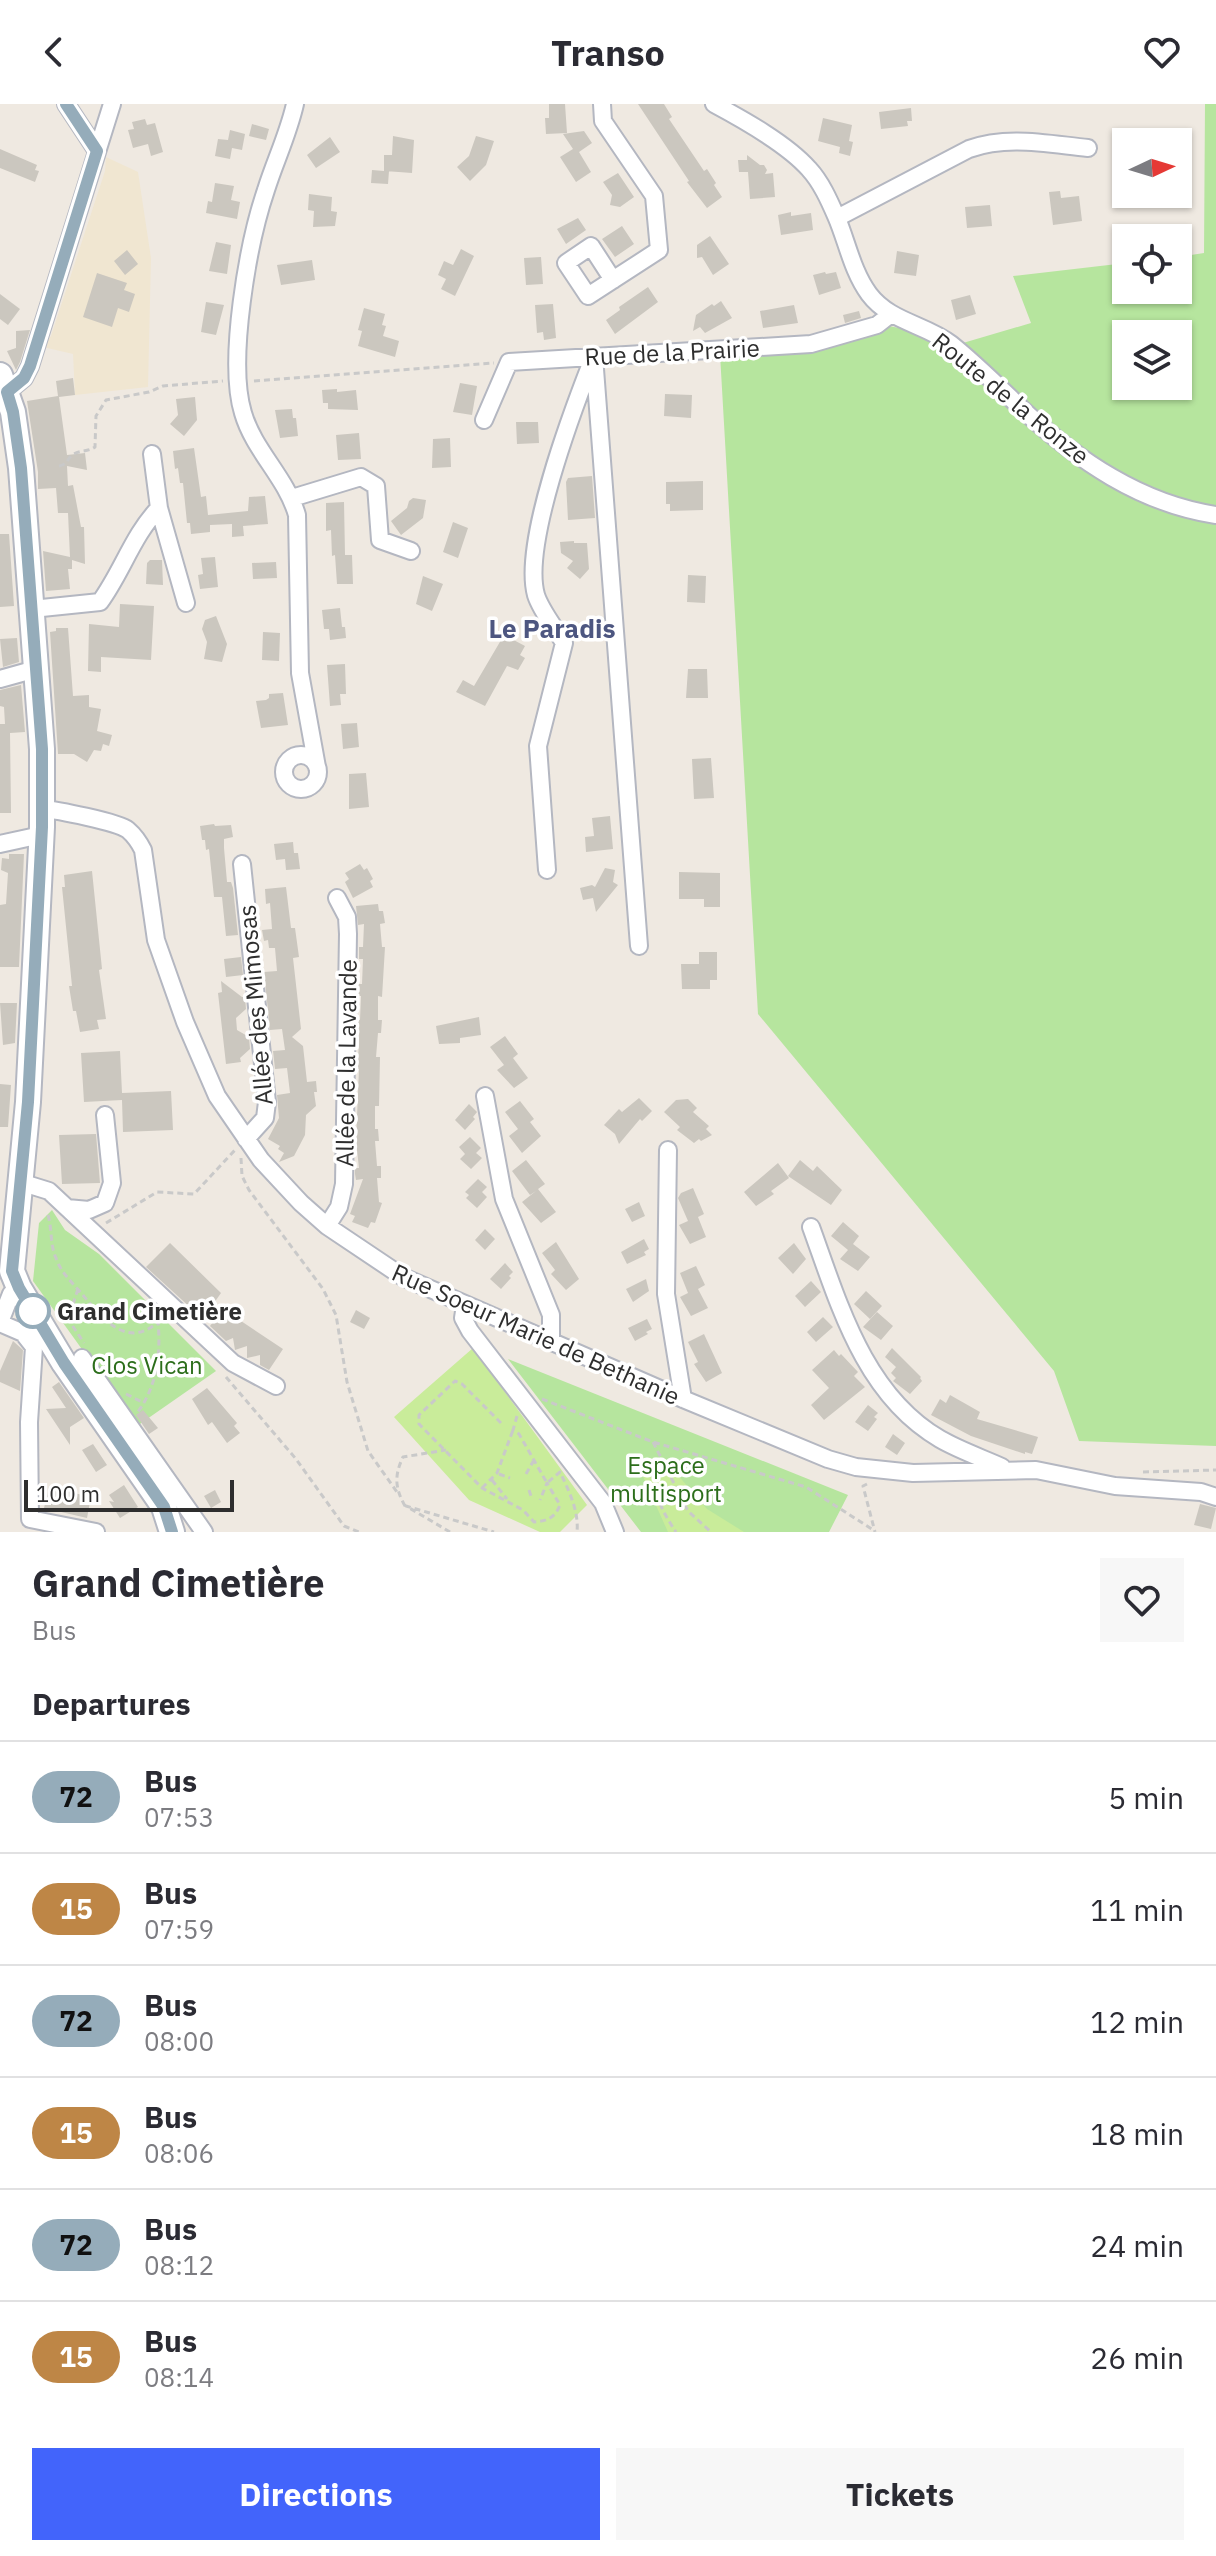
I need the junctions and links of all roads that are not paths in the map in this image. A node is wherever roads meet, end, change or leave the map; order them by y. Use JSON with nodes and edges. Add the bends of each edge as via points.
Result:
{"nodes":[{"id":1,"x":66,"y":104,"type":"edge"},
{"id":2,"x":112,"y":104,"type":"edge"},
{"id":3,"x":295,"y":104,"type":"edge"},
{"id":4,"x":602,"y":104,"type":"edge"},
{"id":5,"x":714,"y":104,"type":"edge"},
{"id":6,"x":1088,"y":148,"type":"dead end"},
{"id":7,"x":97,"y":151,"type":"junction"},
{"id":8,"x":837,"y":218,"type":"junction"},
{"id":9,"x":613,"y":280,"type":"dead end"},
{"id":10,"x":891,"y":314,"type":"junction"},
{"id":11,"x":594,"y":356,"type":"junction"},
{"id":12,"x":4,"y":384,"type":"edge"},
{"id":13,"x":484,"y":420,"type":"dead end"},
{"id":14,"x":152,"y":454,"type":"dead end"},
{"id":15,"x":292,"y":498,"type":"junction"},
{"id":16,"x":159,"y":508,"type":"junction"},
{"id":17,"x":1216,"y":515,"type":"edge"},
{"id":18,"x":411,"y":551,"type":"dead end"},
{"id":19,"x":186,"y":603,"type":"dead end"},
{"id":20,"x":32,"y":609,"type":"junction"},
{"id":21,"x":36,"y":669,"type":"junction"},
{"id":22,"x":0,"y":679,"type":"edge"},
{"id":23,"x":317,"y":767,"type":"dead end"},
{"id":24,"x":42,"y":809,"type":"junction"},
{"id":25,"x":41,"y":835,"type":"junction"},
{"id":26,"x":0,"y":844,"type":"edge"},
{"id":27,"x":242,"y":864,"type":"dead end"},
{"id":28,"x":547,"y":870,"type":"dead end"},
{"id":29,"x":337,"y":898,"type":"dead end"},
{"id":30,"x":639,"y":946,"type":"dead end"},
{"id":31,"x":485,"y":1096,"type":"dead end"},
{"id":32,"x":105,"y":1115,"type":"dead end"},
{"id":33,"x":246,"y":1139,"type":"junction"},
{"id":34,"x":668,"y":1150,"type":"dead end"},
{"id":35,"x":20,"y":1182,"type":"junction"},
{"id":36,"x":67,"y":1208,"type":"junction"},
{"id":37,"x":327,"y":1226,"type":"junction"},
{"id":38,"x":811,"y":1227,"type":"dead end"},
{"id":39,"x":19,"y":1288,"type":"junction"},
{"id":40,"x":465,"y":1305,"type":"junction"},
{"id":41,"x":0,"y":1322,"type":"edge"},
{"id":42,"x":551,"y":1341,"type":"junction"},
{"id":43,"x":82,"y":1358,"type":"dead end"},
{"id":44,"x":276,"y":1386,"type":"dead end"},
{"id":45,"x":683,"y":1399,"type":"junction"},
{"id":46,"x":1008,"y":1469,"type":"junction"},
{"id":47,"x":1216,"y":1497,"type":"edge"},
{"id":48,"x":28,"y":1526,"type":"edge"},
{"id":49,"x":96,"y":1532,"type":"edge"},
{"id":50,"x":172,"y":1532,"type":"edge"},
{"id":51,"x":204,"y":1532,"type":"edge"},
{"id":52,"x":615,"y":1532,"type":"edge"}],
"edges":[{"from":1,"to":7,"type":"street"},
{"from":2,"to":7,"type":"street"},
{"from":3,"to":15,"type":"street","via":[[252,239],[237,382],[251,436]]},
{"from":4,"to":9,"type":"street","via":[[603,121],[654,196],[659,250]]},
{"from":5,"to":8,"type":"street","name":"Route de la Ronze","via":[[809,168]]},
{"from":6,"to":8,"type":"street","via":[[988,142]]},
{"from":7,"to":12,"type":"street","via":[[30,366],[24,378]]},
{"from":8,"to":10,"type":"street","name":"Route de la Ronze","via":[[869,294]]},
{"from":10,"to":11,"type":"street","name":"Rue de la Prairie","via":[[877,325],[811,344]]},
{"from":10,"to":17,"type":"street","name":"Route de la Ronze","via":[[949,342],[1105,473],[1166,504]]},
{"from":11,"to":13,"type":"street","name":"Rue de la Prairie","via":[[509,362]]},
{"from":11,"to":28,"type":"street","via":[[536,538],[533,567],[536,596],[564,643],[538,746]]},
{"from":11,"to":30,"type":"street"},
{"from":12,"to":20,"type":"main road","via":[[21,468]]},
{"from":14,"to":16,"type":"street"},
{"from":15,"to":18,"type":"street","via":[[361,477],[376,486],[380,540]]},
{"from":15,"to":23,"type":"street","via":[[299,541],[300,673]]},
{"from":16,"to":19,"type":"street"},
{"from":16,"to":20,"type":"street","via":[[100,602]]},
{"from":20,"to":21,"type":"main road"},
{"from":21,"to":22,"type":"street"},
{"from":21,"to":24,"type":"main road"},
{"from":24,"to":25,"type":"main road"},
{"from":24,"to":33,"type":"street","name":"Rue Soeur Marie de Bethanie","via":[[123,827],[138,840],[156,940],[170,983],[217,1096]]},
{"from":25,"to":26,"type":"street"},
{"from":25,"to":35,"type":"main road"},
{"from":27,"to":33,"type":"street","name":"Allée des Mimosas","via":[[267,1102],[265,1118]]},
{"from":29,"to":37,"type":"street","name":"Allée de la Lavande","via":[[347,917],[348,934],[344,1184]]},
{"from":31,"to":42,"type":"street","via":[[504,1199],[551,1315]]},
{"from":32,"to":36,"type":"street","via":[[112,1183],[105,1203],[89,1210]]},
{"from":33,"to":37,"type":"street","name":"Rue Soeur Marie de Bethanie"},
{"from":34,"to":45,"type":"street","via":[[666,1294]]},
{"from":35,"to":36,"type":"street","via":[[49,1191]]},
{"from":35,"to":39,"type":"main road","via":[[12,1253]]},
{"from":36,"to":44,"type":"street","via":[[233,1363]]},
{"from":37,"to":40,"type":"street","name":"Rue Soeur Marie de Bethanie","via":[[403,1277]]},
{"from":38,"to":46,"type":"street","via":[[851,1336],[895,1404],[939,1439]]},
{"from":39,"to":41,"type":"street","via":[[11,1294]]},
{"from":39,"to":50,"type":"main road","via":[[164,1507]]},
{"from":40,"to":42,"type":"street","name":"Rue Soeur Marie de Bethanie"},
{"from":40,"to":52,"type":"street","via":[[463,1318],[470,1331],[603,1503]]},
{"from":41,"to":48,"type":"street","via":[[23,1333],[34,1347]]},
{"from":42,"to":45,"type":"street","name":"Rue Soeur Marie de Bethanie"},
{"from":43,"to":51,"type":"street"},
{"from":45,"to":46,"type":"street","name":"Rue Soeur Marie de Bethanie","via":[[856,1467],[913,1473]]},
{"from":46,"to":47,"type":"street","name":"Rue Soeur Marie de Bethanie"},
{"from":48,"to":49,"type":"street"}]}
